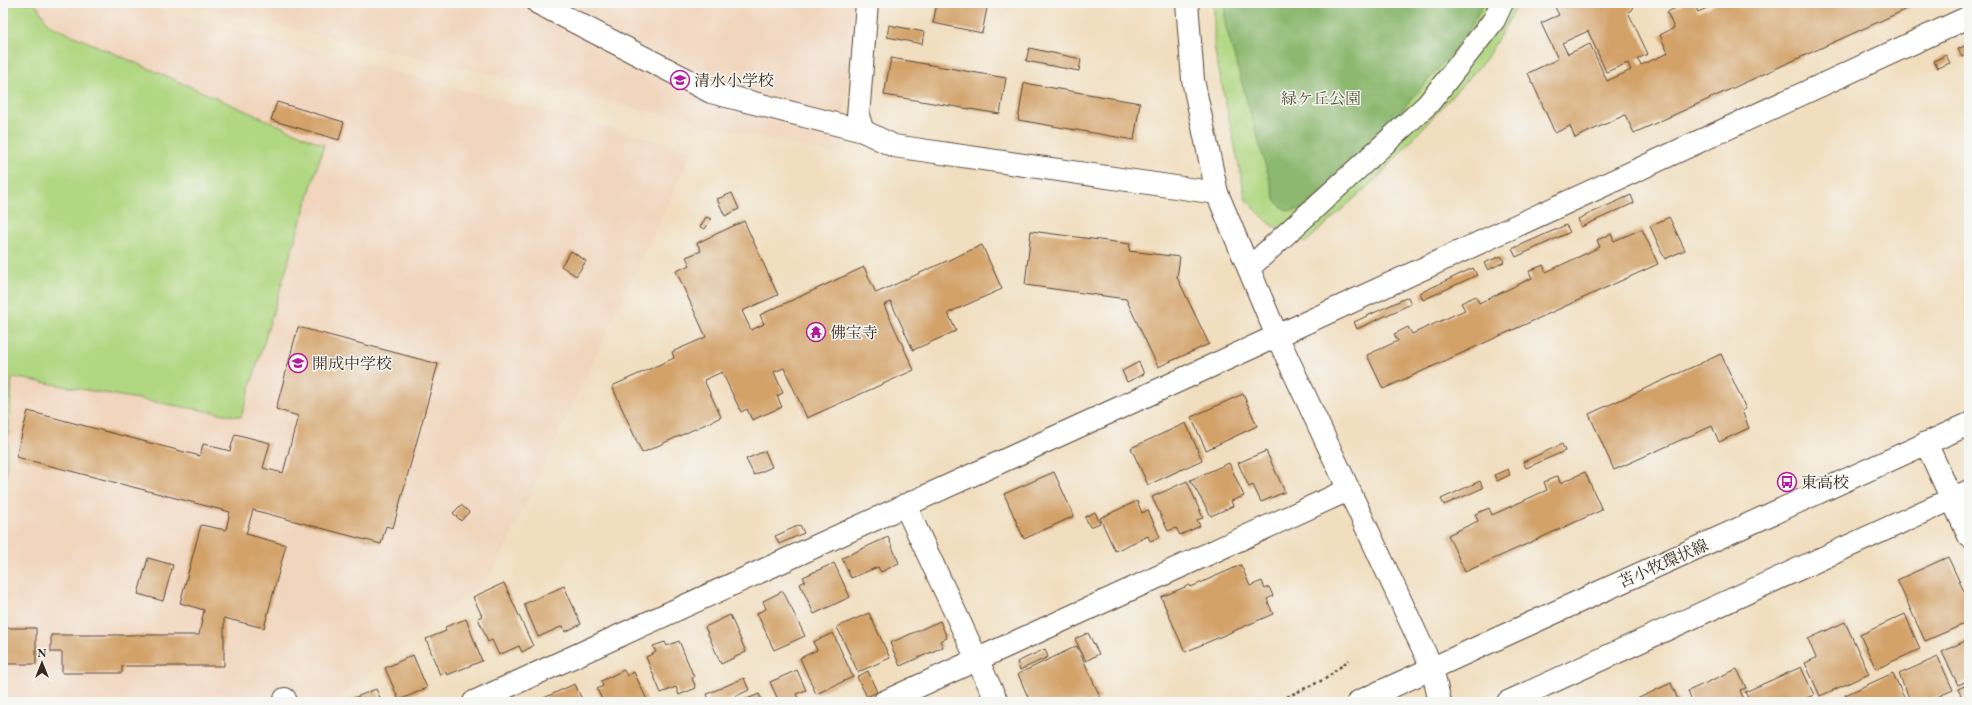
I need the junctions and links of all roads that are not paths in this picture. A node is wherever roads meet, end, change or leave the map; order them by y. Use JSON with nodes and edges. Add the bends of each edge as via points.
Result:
{"nodes":[{"id":1,"x":538,"y":3,"type":"edge"},
{"id":2,"x":867,"y":3,"type":"edge"},
{"id":3,"x":1187,"y":3,"type":"edge"},
{"id":4,"x":1502,"y":3,"type":"edge"},
{"id":5,"x":1969,"y":17,"type":"edge"},
{"id":6,"x":863,"y":131,"type":"junction"},
{"id":7,"x":1217,"y":193,"type":"junction"},
{"id":8,"x":1249,"y":268,"type":"junction"},
{"id":9,"x":1277,"y":336,"type":"junction"},
{"id":10,"x":1969,"y":424,"type":"edge"},
{"id":11,"x":1926,"y":443,"type":"junction"},
{"id":12,"x":1348,"y":490,"type":"junction"},
{"id":13,"x":1960,"y":495,"type":"edge"},
{"id":14,"x":905,"y":505,"type":"junction"},
{"id":15,"x":1969,"y":536,"type":"edge"},
{"id":16,"x":978,"y":660,"type":"junction"},
{"id":17,"x":1432,"y":668,"type":"junction"},
{"id":18,"x":474,"y":702,"type":"edge"},
{"id":19,"x":884,"y":702,"type":"edge"},
{"id":20,"x":997,"y":702,"type":"edge"},
{"id":21,"x":1358,"y":702,"type":"edge"},
{"id":22,"x":1440,"y":702,"type":"edge"},
{"id":23,"x":1508,"y":702,"type":"edge"}],
"edges":[{"from":1,"to":6,"type":"street","via":[[711,92]]},
{"from":2,"to":6,"type":"street","via":[[858,116]]},
{"from":3,"to":7,"type":"street","via":[[1193,80]]},
{"from":4,"to":8,"type":"street","via":[[1494,20],[1428,104]]},
{"from":5,"to":9,"type":"street"},
{"from":6,"to":7,"type":"street","via":[[894,146]]},
{"from":7,"to":8,"type":"street"},
{"from":8,"to":9,"type":"street"},
{"from":9,"to":12,"type":"street"},
{"from":9,"to":14,"type":"street"},
{"from":10,"to":11,"type":"street","name":"苫小牧環状線"},
{"from":11,"to":13,"type":"street"},
{"from":11,"to":17,"type":"street","name":"苫小牧環状線"},
{"from":12,"to":16,"type":"street"},
{"from":12,"to":17,"type":"street"},
{"from":13,"to":15,"type":"street"},
{"from":13,"to":23,"type":"street"},
{"from":14,"to":16,"type":"street"},
{"from":14,"to":18,"type":"street"},
{"from":16,"to":19,"type":"street"},
{"from":16,"to":20,"type":"street"},
{"from":17,"to":21,"type":"street","name":"苫小牧環状線"},
{"from":17,"to":22,"type":"street"}]}
